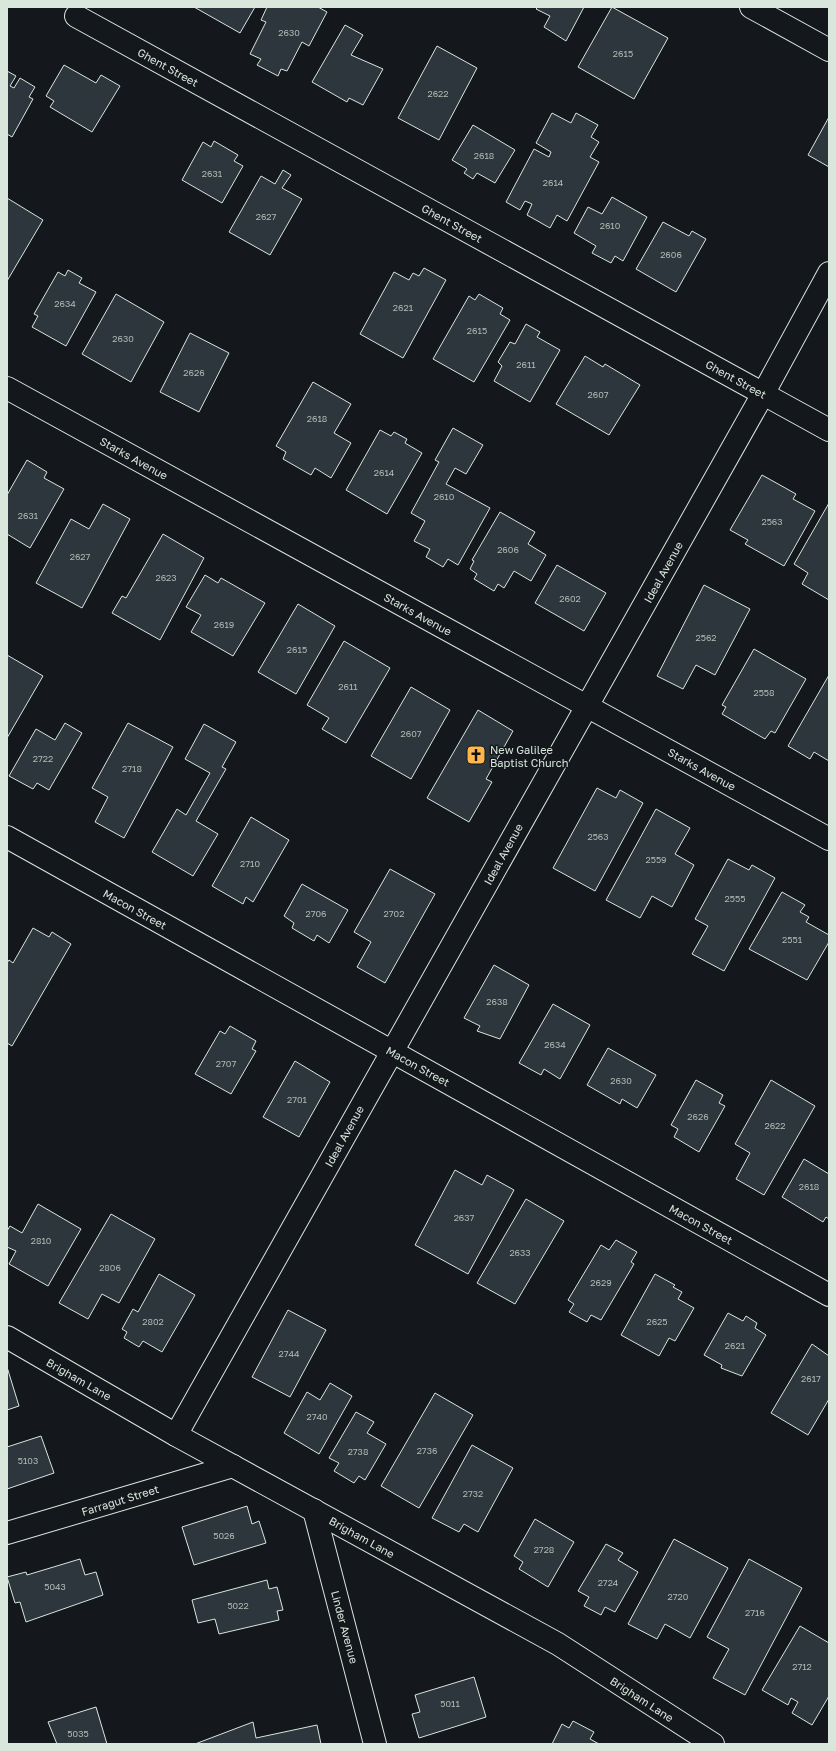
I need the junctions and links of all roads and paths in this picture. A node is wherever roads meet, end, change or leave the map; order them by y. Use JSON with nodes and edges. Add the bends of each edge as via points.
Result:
{"nodes":[{"id":1,"x":752,"y":7,"type":"edge"},
{"id":2,"x":76,"y":16,"type":"dead end"},
{"id":3,"x":829,"y":50,"type":"edge"},
{"id":4,"x":829,"y":273,"type":"edge"},
{"id":5,"x":7,"y":388,"type":"edge"},
{"id":6,"x":763,"y":394,"type":"junction"},
{"id":7,"x":829,"y":430,"type":"edge"},
{"id":8,"x":587,"y":706,"type":"junction"},
{"id":9,"x":7,"y":837,"type":"edge"},
{"id":10,"x":829,"y":839,"type":"edge"},
{"id":11,"x":392,"y":1052,"type":"junction"},
{"id":12,"x":829,"y":1295,"type":"edge"},
{"id":13,"x":7,"y":1337,"type":"edge"},
{"id":14,"x":176,"y":1435,"type":"junction"},
{"id":15,"x":232,"y":1466,"type":"junction"},
{"id":16,"x":314,"y":1510,"type":"junction"},
{"id":17,"x":7,"y":1533,"type":"edge"},
{"id":18,"x":375,"y":1744,"type":"edge"},
{"id":19,"x":713,"y":1744,"type":"edge"}],
"edges":[{"from":1,"to":3,"type":"street"},
{"from":2,"to":6,"type":"street","name":"Ghent Street"},
{"from":4,"to":6,"type":"street","name":"Ideal Avenue"},
{"from":5,"to":8,"type":"street","name":"Starks Avenue"},
{"from":6,"to":7,"type":"street","name":"Ghent Street"},
{"from":6,"to":8,"type":"street","name":"Ideal Avenue"},
{"from":8,"to":10,"type":"street","name":"Starks Avenue"},
{"from":8,"to":11,"type":"street","name":"Ideal Avenue"},
{"from":9,"to":11,"type":"street","name":"Macon Street"},
{"from":11,"to":12,"type":"street","name":"Macon Street"},
{"from":11,"to":14,"type":"street","name":"Ideal Avenue"},
{"from":13,"to":14,"type":"street","name":"Brigham Lane"},
{"from":14,"to":15,"type":"street","name":"Brigham Lane"},
{"from":15,"to":16,"type":"street","name":"Brigham Lane"},
{"from":15,"to":17,"type":"street","name":"Farragut Street"},
{"from":16,"to":18,"type":"street","name":"Linder Avenue"},
{"from":16,"to":19,"type":"street","name":"Brigham Lane","via":[[558,1644]]}]}
